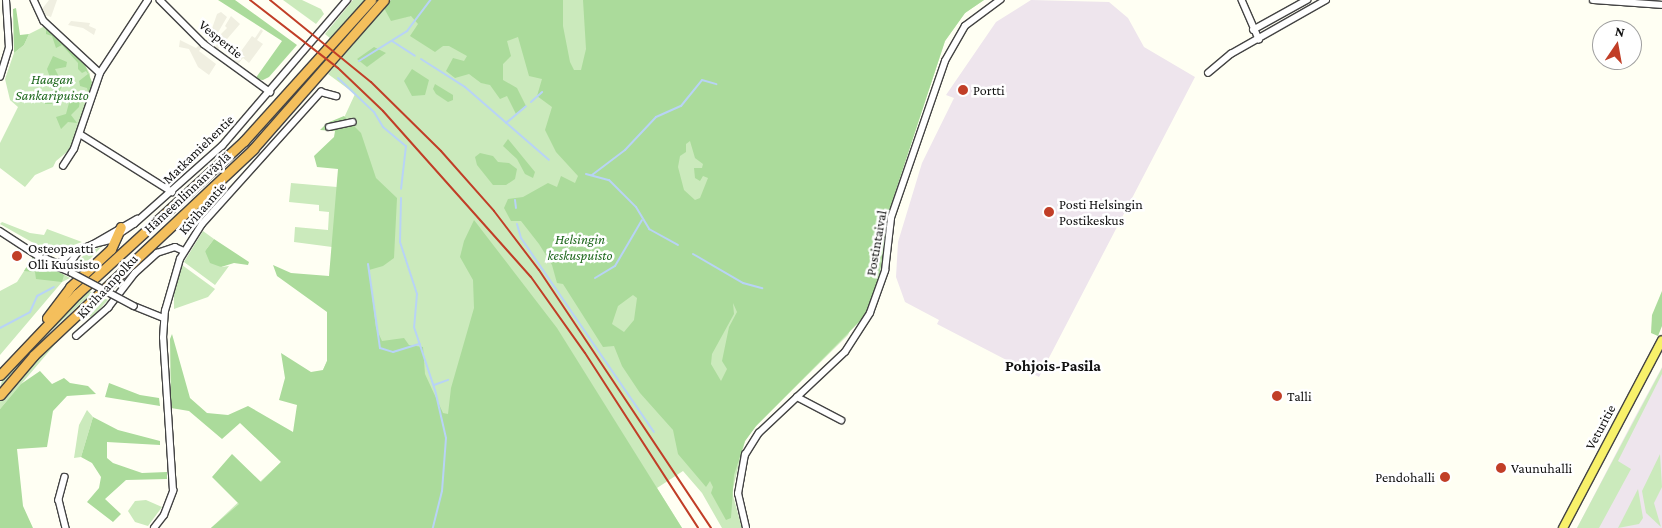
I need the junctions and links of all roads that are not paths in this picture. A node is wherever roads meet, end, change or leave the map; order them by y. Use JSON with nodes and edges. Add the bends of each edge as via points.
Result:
{"nodes":[{"id":1,"x":6,"y":0,"type":"edge"},
{"id":2,"x":34,"y":0,"type":"edge"},
{"id":3,"x":148,"y":0,"type":"edge"},
{"id":4,"x":160,"y":0,"type":"edge"},
{"id":5,"x":347,"y":0,"type":"edge"},
{"id":6,"x":371,"y":0,"type":"edge"},
{"id":7,"x":384,"y":0,"type":"edge"},
{"id":8,"x":1000,"y":0,"type":"edge"},
{"id":9,"x":1242,"y":0,"type":"edge"},
{"id":10,"x":1307,"y":0,"type":"edge"},
{"id":11,"x":1326,"y":0,"type":"edge"},
{"id":12,"x":1593,"y":0,"type":"edge"},
{"id":13,"x":1662,"y":5,"type":"edge"},
{"id":14,"x":1253,"y":30,"type":"junction"},
{"id":15,"x":1259,"y":39,"type":"junction"},
{"id":16,"x":100,"y":73,"type":"junction"},
{"id":17,"x":1208,"y":73,"type":"dead end"},
{"id":18,"x":0,"y":77,"type":"edge"},
{"id":19,"x":270,"y":92,"type":"junction"},
{"id":20,"x":336,"y":96,"type":"dead end"},
{"id":21,"x":352,"y":122,"type":"dead end"},
{"id":22,"x":330,"y":127,"type":"dead end"},
{"id":23,"x":80,"y":134,"type":"junction"},
{"id":24,"x":63,"y":166,"type":"dead end"},
{"id":25,"x":172,"y":192,"type":"junction"},
{"id":26,"x":0,"y":231,"type":"edge"},
{"id":27,"x":120,"y":231,"type":"junction"},
{"id":28,"x":184,"y":250,"type":"junction"},
{"id":29,"x":77,"y":253,"type":"junction"},
{"id":30,"x":45,"y":258,"type":"junction"},
{"id":31,"x":60,"y":263,"type":"junction"},
{"id":32,"x":66,"y":270,"type":"junction"},
{"id":33,"x":163,"y":318,"type":"junction"},
{"id":34,"x":41,"y":329,"type":"junction"},
{"id":35,"x":76,"y":336,"type":"dead end"},
{"id":36,"x":1662,"y":340,"type":"edge"},
{"id":37,"x":0,"y":375,"type":"edge"},
{"id":38,"x":0,"y":395,"type":"edge"},
{"id":39,"x":797,"y":397,"type":"junction"},
{"id":40,"x":841,"y":420,"type":"dead end"},
{"id":41,"x":65,"y":477,"type":"dead end"},
{"id":42,"x":66,"y":528,"type":"edge"},
{"id":43,"x":154,"y":528,"type":"edge"},
{"id":44,"x":746,"y":528,"type":"edge"},
{"id":45,"x":1563,"y":528,"type":"edge"}],
"edges":[{"from":1,"to":18,"type":"street","via":[[9,48]]},
{"from":2,"to":16,"type":"street","via":[[44,21]]},
{"from":3,"to":16,"type":"street"},
{"from":4,"to":19,"type":"street","name":"Vespertie","via":[[204,44]]},
{"from":5,"to":19,"type":"street","name":"Matkamiehentie"},
{"from":6,"to":34,"type":"highway","name":"Hämeenlinnanväylä","via":[[244,141]]},
{"from":7,"to":38,"type":"highway","name":"Hämeenlinnanväylä","via":[[253,149],[34,355]]},
{"from":8,"to":39,"type":"street","name":"Postintaival","via":[[966,26],[945,61],[891,218],[886,271],[870,313],[845,352]]},
{"from":9,"to":14,"type":"street"},
{"from":10,"to":14,"type":"street"},
{"from":11,"to":15,"type":"street"},
{"from":12,"to":13,"type":"street"},
{"from":14,"to":15,"type":"street"},
{"from":15,"to":17,"type":"street","via":[[1221,61]]},
{"from":16,"to":23,"type":"street"},
{"from":19,"to":25,"type":"street","name":"Matkamiehentie","via":[[222,146]]},
{"from":20,"to":28,"type":"street","name":"Kivihaantie","via":[[321,92],[202,224]]},
{"from":21,"to":22,"type":"street"},
{"from":23,"to":24,"type":"street"},
{"from":23,"to":25,"type":"street"},
{"from":25,"to":27,"type":"street","name":"Matkamiehentie"},
{"from":26,"to":30,"type":"street"},
{"from":27,"to":29,"type":"street","name":"Matkamiehentie"},
{"from":27,"to":34,"type":"highway","via":[[111,249],[58,300]]},
{"from":28,"to":33,"type":"street","name":"Kivihaantie"},
{"from":28,"to":35,"type":"street","name":"Kivihaanpolku","via":[[175,247],[157,253],[135,273],[104,312]]},
{"from":29,"to":31,"type":"street","name":"Matkamiehentie","via":[[66,256]]},
{"from":29,"to":32,"type":"street","name":"Matkamiehentie"},
{"from":30,"to":31,"type":"street"},
{"from":30,"to":32,"type":"street"},
{"from":31,"to":32,"type":"street"},
{"from":32,"to":33,"type":"street","bridge":true},
{"from":33,"to":43,"type":"street","name":"Kivihaantie","via":[[163,382],[173,491],[164,516]]},
{"from":34,"to":37,"type":"highway","name":"Hämeenlinnanväylä"},
{"from":36,"to":45,"type":"main road","name":"Veturitie"},
{"from":39,"to":40,"type":"street"},
{"from":39,"to":44,"type":"street","name":"Postintaival","via":[[759,433],[743,461],[738,494]]},
{"from":41,"to":42,"type":"street","via":[[59,500]]}]}
